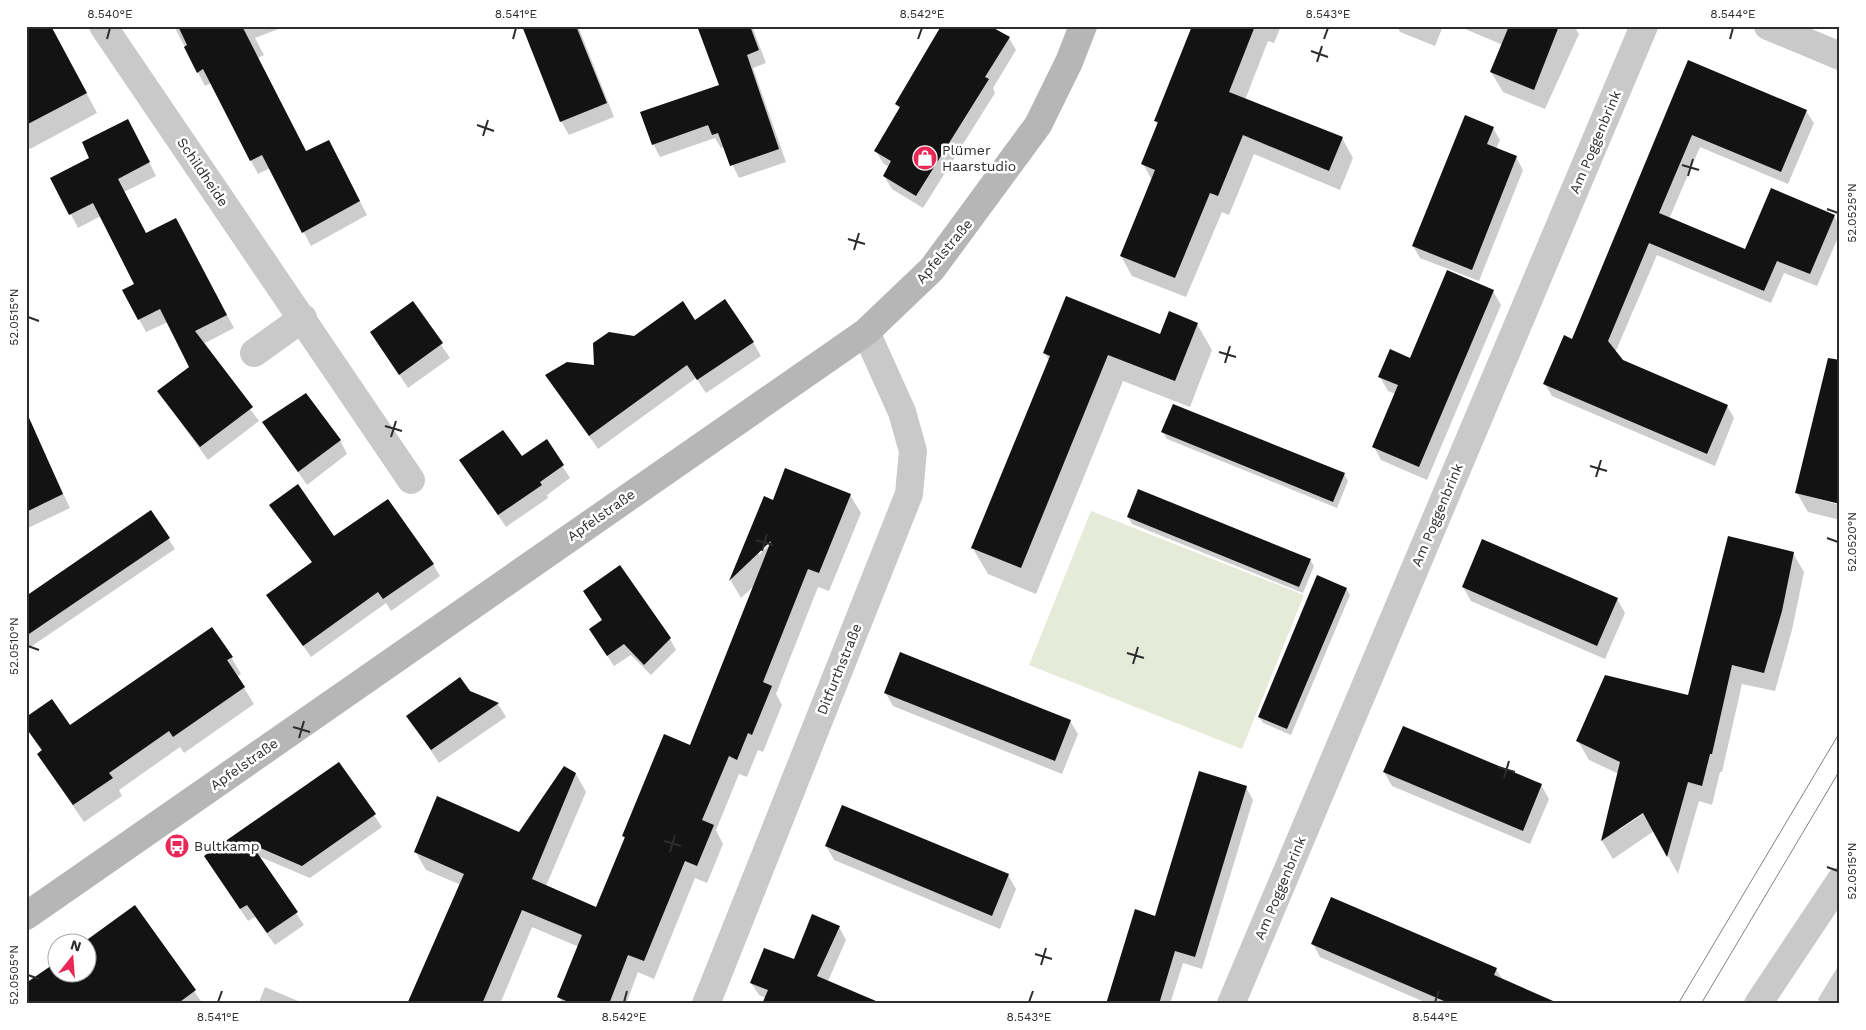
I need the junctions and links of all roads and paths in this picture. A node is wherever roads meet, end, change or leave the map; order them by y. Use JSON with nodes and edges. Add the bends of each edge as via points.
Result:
{"nodes":[{"id":1,"x":103,"y":26,"type":"edge"},
{"id":2,"x":1083,"y":26,"type":"edge"},
{"id":3,"x":1644,"y":26,"type":"edge"},
{"id":4,"x":1768,"y":26,"type":"edge"},
{"id":5,"x":1840,"y":56,"type":"edge"},
{"id":6,"x":303,"y":318,"type":"junction"},
{"id":7,"x":866,"y":332,"type":"junction"},
{"id":8,"x":254,"y":353,"type":"dead end"},
{"id":9,"x":411,"y":480,"type":"dead end"},
{"id":10,"x":1840,"y":881,"type":"edge"},
{"id":11,"x":26,"y":916,"type":"edge"},
{"id":12,"x":706,"y":1004,"type":"edge"},
{"id":13,"x":1230,"y":1004,"type":"edge"},
{"id":14,"x":1758,"y":1004,"type":"edge"}],
"edges":[{"from":1,"to":6,"type":"street","name":"Schildheide"},
{"from":2,"to":7,"type":"street","name":"Apfelstraße","via":[[1038,125],[932,268]]},
{"from":3,"to":13,"type":"street","name":"Am Poggenbrink"},
{"from":4,"to":5,"type":"street"},
{"from":6,"to":8,"type":"street"},
{"from":6,"to":9,"type":"street","name":"Schildheide"},
{"from":7,"to":11,"type":"street","name":"Apfelstraße"},
{"from":7,"to":12,"type":"street","name":"Ditfurthstraße","via":[[902,412],[913,451],[909,494]]},
{"from":10,"to":14,"type":"street"}]}
